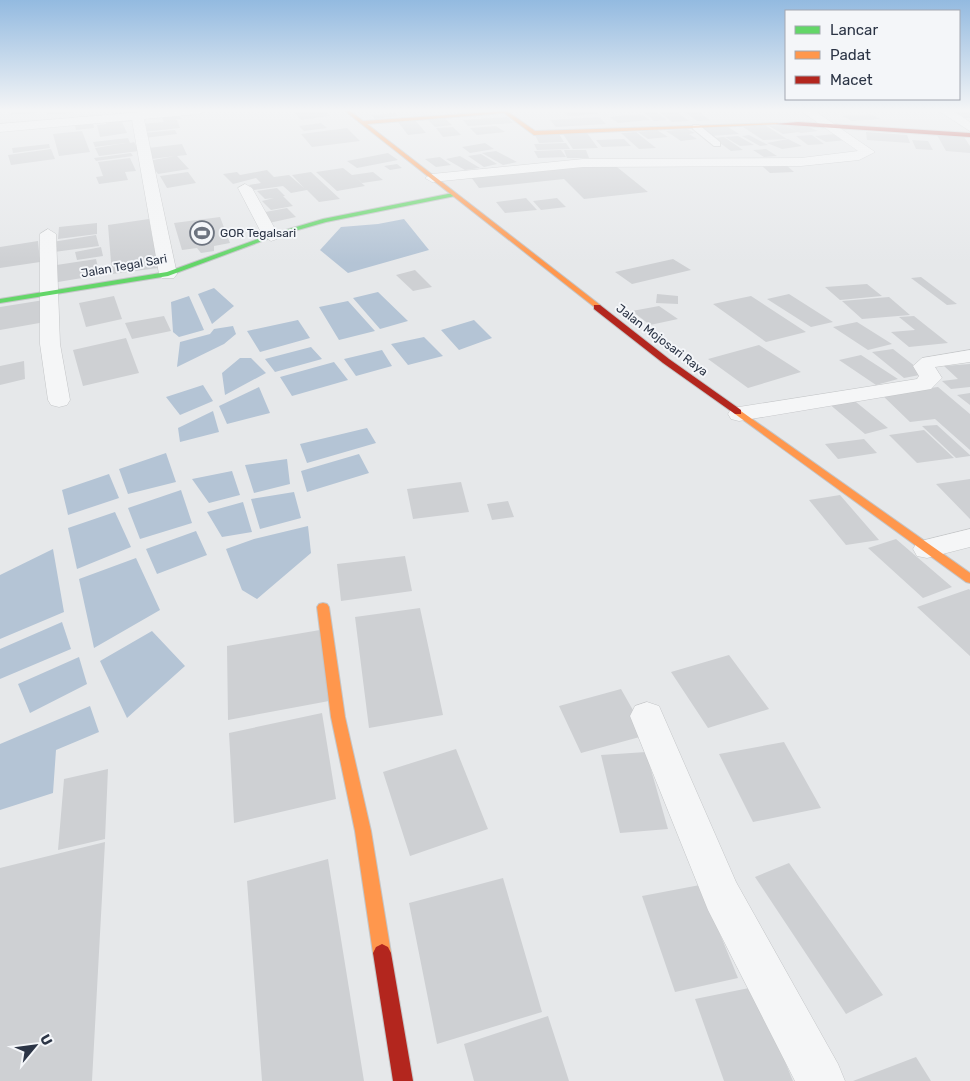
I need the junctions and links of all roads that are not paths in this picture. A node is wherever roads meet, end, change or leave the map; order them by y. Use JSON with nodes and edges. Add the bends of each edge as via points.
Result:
{"nodes":[{"id":1,"x":146,"y":161,"type":"edge"},
{"id":2,"x":412,"y":161,"type":"edge"},
{"id":3,"x":806,"y":161,"type":"edge"},
{"id":4,"x":432,"y":178,"type":"junction"},
{"id":5,"x":245,"y":188,"type":"dead end"},
{"id":6,"x":453,"y":195,"type":"junction"},
{"id":7,"x":48,"y":234,"type":"dead end"},
{"id":8,"x":271,"y":236,"type":"junction"},
{"id":9,"x":168,"y":274,"type":"junction"},
{"id":10,"x":51,"y":293,"type":"junction"},
{"id":11,"x":0,"y":301,"type":"edge"},
{"id":12,"x":970,"y":356,"type":"edge"},
{"id":13,"x":59,"y":400,"type":"dead end"},
{"id":14,"x":739,"y":414,"type":"junction"},
{"id":15,"x":970,"y":538,"type":"edge"},
{"id":16,"x":928,"y":549,"type":"junction"},
{"id":17,"x":970,"y":580,"type":"edge"},
{"id":18,"x":323,"y":608,"type":"dead end"},
{"id":19,"x":647,"y":716,"type":"dead end"},
{"id":20,"x":403,"y":1081,"type":"edge"},
{"id":21,"x":821,"y":1081,"type":"edge"}],
"edges":[{"from":1,"to":9,"type":"street"},
{"from":2,"to":4,"type":"street","name":"Jalan Mojosari Raya"},
{"from":3,"to":4,"type":"street","via":[[583,163]]},
{"from":4,"to":6,"type":"street","name":"Jalan Mojosari Raya"},
{"from":5,"to":8,"type":"street"},
{"from":6,"to":8,"type":"street","name":"Jalan Tegal Sari","via":[[325,220]]},
{"from":6,"to":14,"type":"street","name":"Jalan Mojosari Raya","via":[[599,310]]},
{"from":7,"to":10,"type":"street"},
{"from":8,"to":9,"type":"street","name":"Jalan Tegal Sari"},
{"from":9,"to":10,"type":"street","name":"Jalan Tegal Sari"},
{"from":10,"to":11,"type":"street","name":"Jalan Tegal Sari"},
{"from":10,"to":13,"type":"street","via":[[50,344]]},
{"from":12,"to":14,"type":"street","via":[[929,362],[924,366],[931,378],[923,384]]},
{"from":14,"to":16,"type":"street","name":"Jalan Mojosari Raya"},
{"from":15,"to":16,"type":"street"},
{"from":16,"to":17,"type":"street","name":"Jalan Mojosari Raya"},
{"from":18,"to":20,"type":"street","via":[[338,717],[362,831]]},
{"from":19,"to":21,"type":"street","via":[[722,896]]}]}
